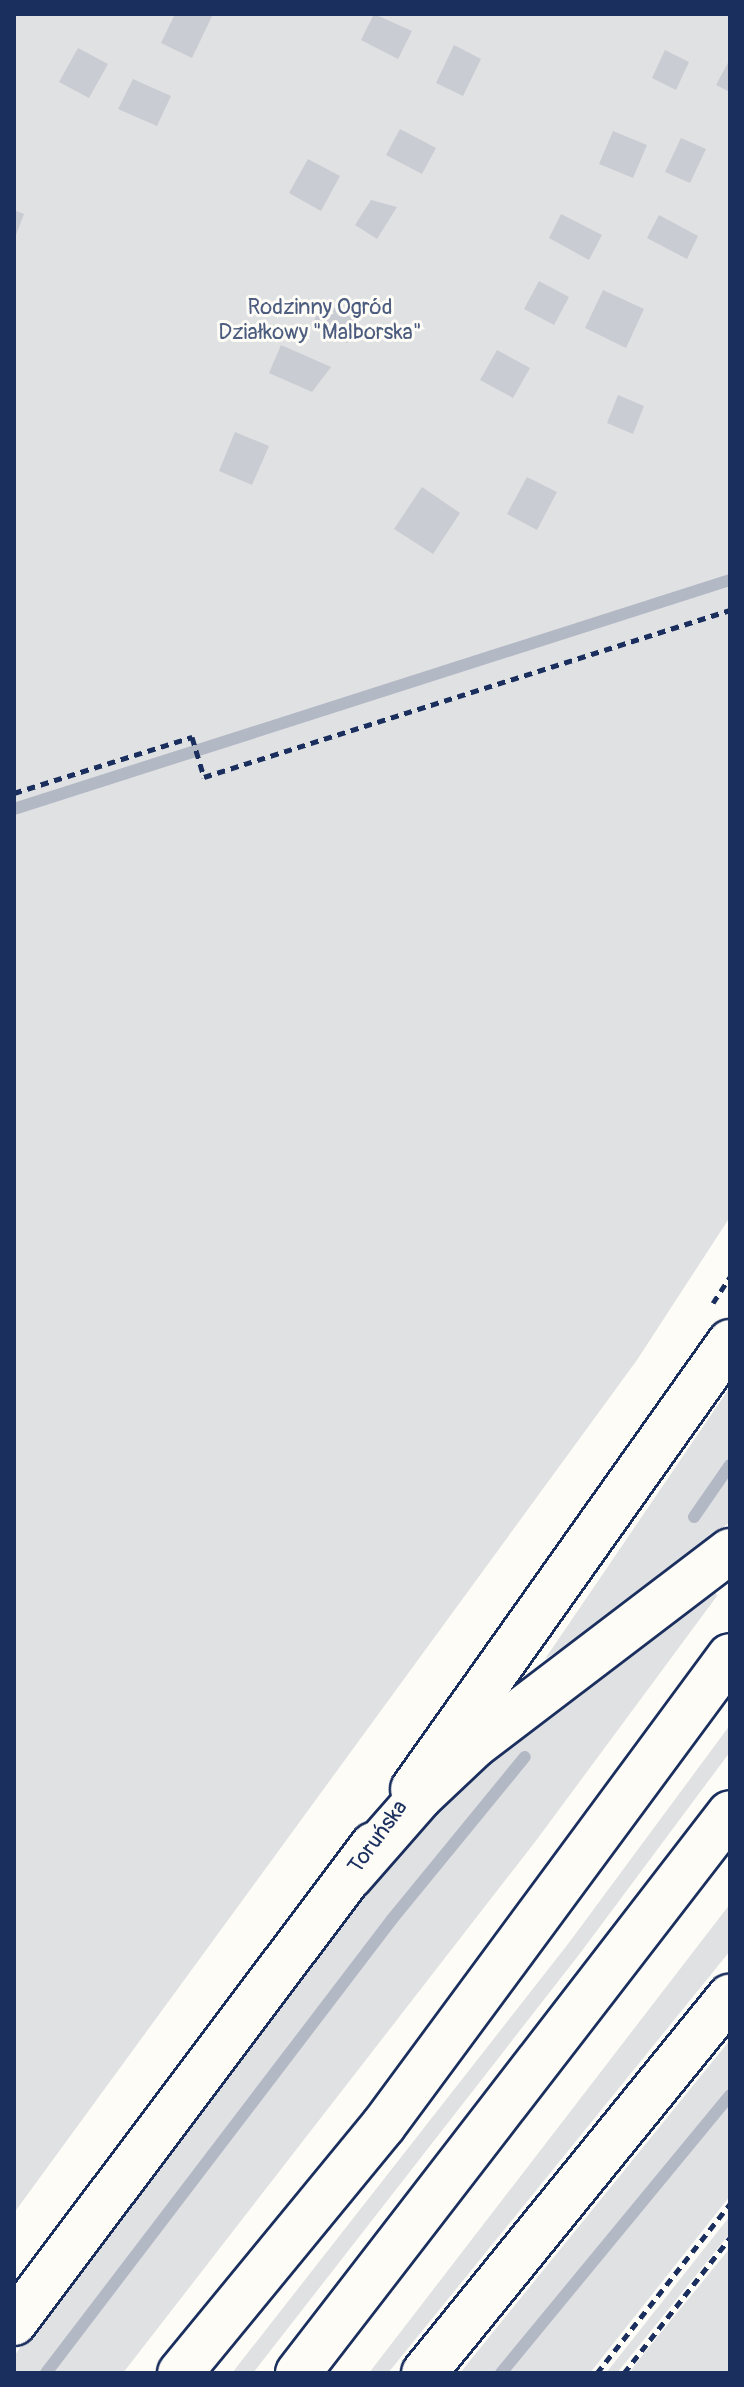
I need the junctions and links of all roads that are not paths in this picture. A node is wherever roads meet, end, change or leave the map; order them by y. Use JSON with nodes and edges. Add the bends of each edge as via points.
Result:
{"nodes":[{"id":1,"x":730,"y":1342,"type":"edge"},
{"id":2,"x":730,"y":1551,"type":"edge"},
{"id":3,"x":730,"y":1656,"type":"edge"},
{"id":4,"x":730,"y":1813,"type":"edge"},
{"id":5,"x":350,"y":1877,"type":"junction"},
{"id":6,"x":730,"y":1997,"type":"edge"},
{"id":7,"x":14,"y":2323,"type":"edge"},
{"id":8,"x":180,"y":2373,"type":"edge"},
{"id":9,"x":298,"y":2373,"type":"edge"},
{"id":10,"x":424,"y":2373,"type":"edge"}],
"edges":[{"from":1,"to":5,"type":"main road","name":"Toruńska"},
{"from":2,"to":5,"type":"main road","via":[[474,1746],[411,1806]]},
{"from":3,"to":8,"type":"main road","via":[[383,2126]]},
{"from":4,"to":9,"type":"main road"},
{"from":5,"to":7,"type":"main road","name":"Toruńska"},
{"from":6,"to":10,"type":"main road"}]}
